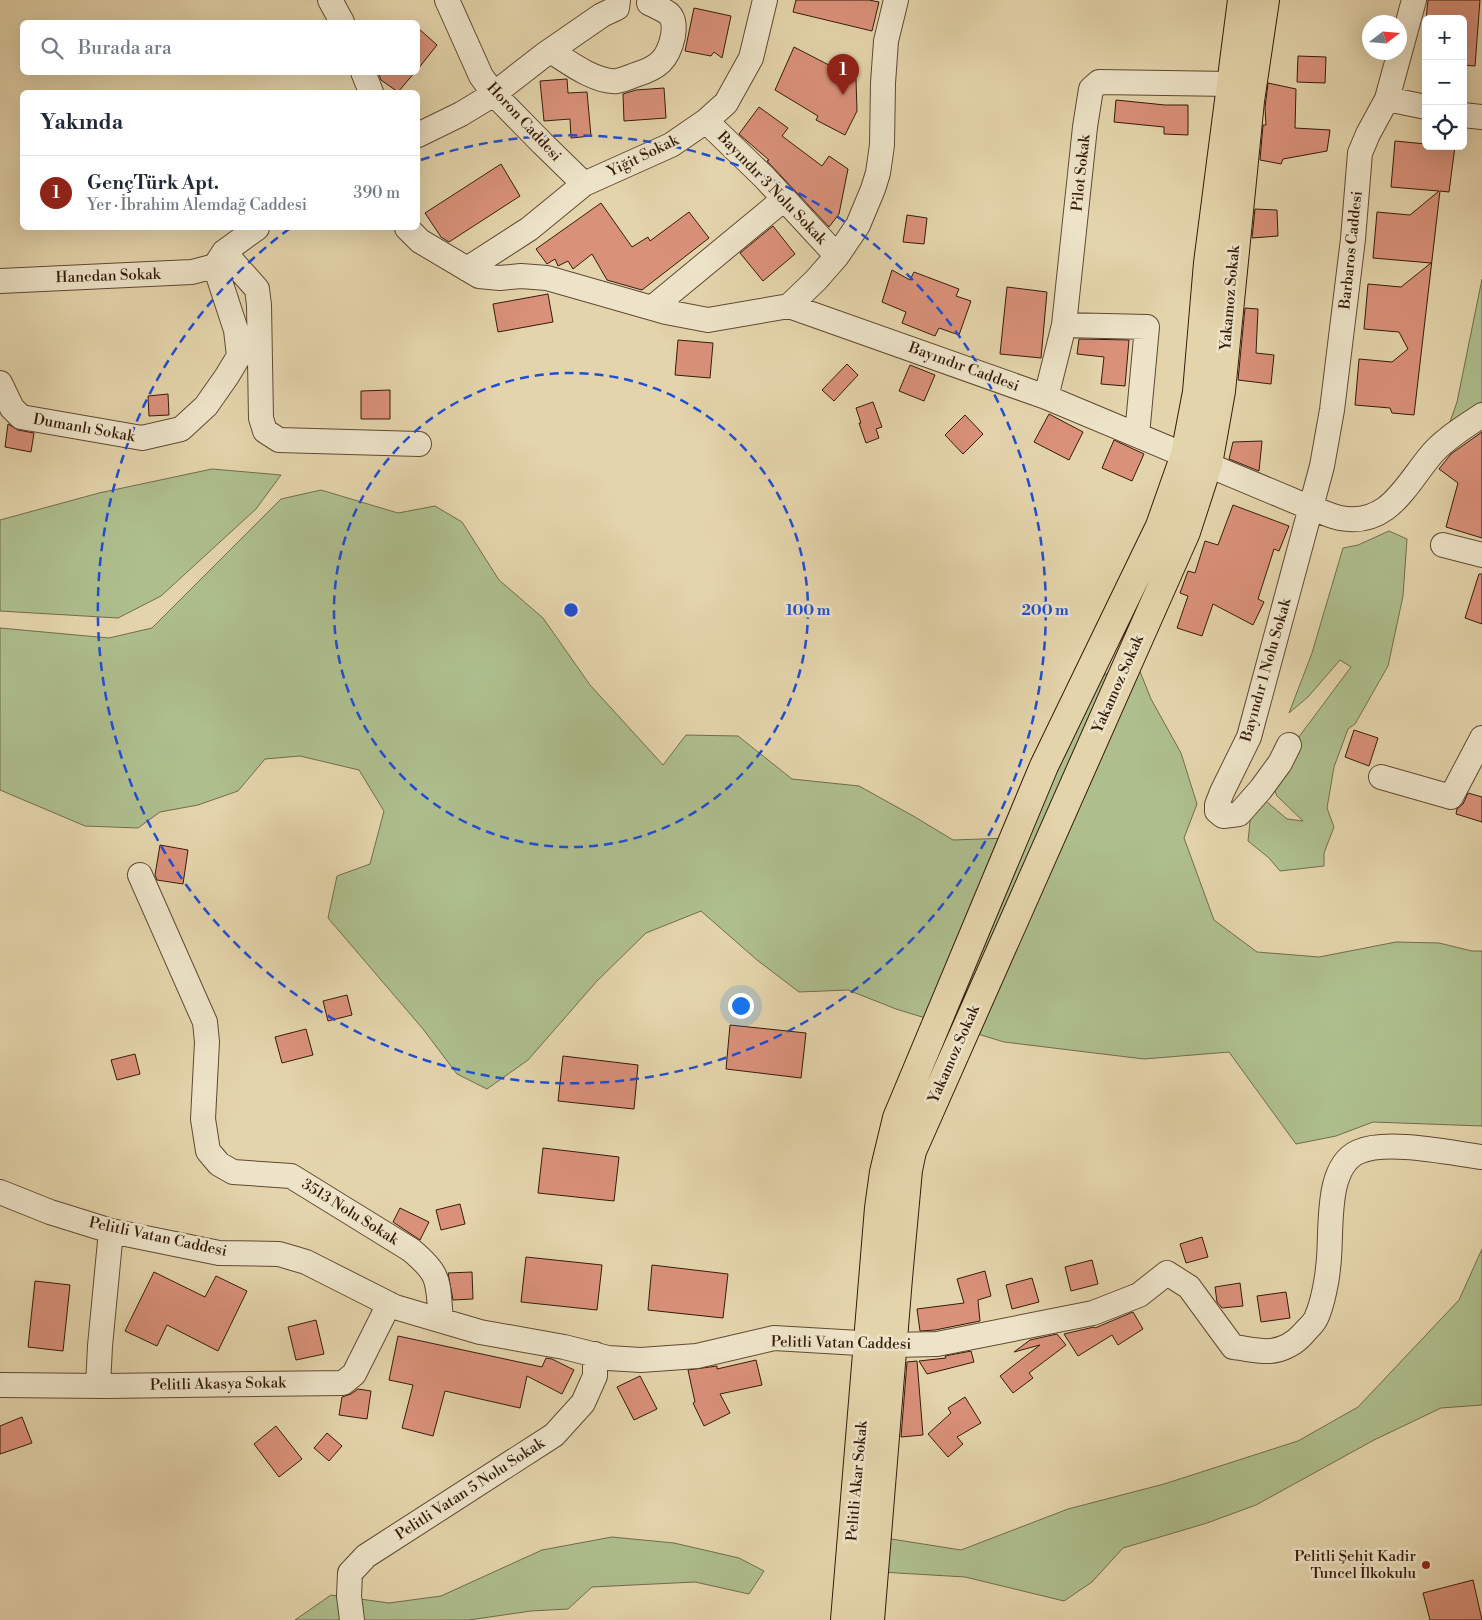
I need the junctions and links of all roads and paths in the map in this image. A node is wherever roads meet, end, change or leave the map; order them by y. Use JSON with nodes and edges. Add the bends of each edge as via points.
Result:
{"nodes":[{"id":1,"x":330,"y":0,"type":"edge"},
{"id":2,"x":447,"y":0,"type":"edge"},
{"id":3,"x":620,"y":0,"type":"edge"},
{"id":4,"x":765,"y":0,"type":"edge"},
{"id":5,"x":896,"y":0,"type":"edge"},
{"id":6,"x":1242,"y":0,"type":"edge"},
{"id":7,"x":1265,"y":0,"type":"edge"},
{"id":8,"x":1414,"y":0,"type":"edge"},
{"id":9,"x":649,"y":1,"type":"edge"},
{"id":10,"x":341,"y":20,"type":"edge"},
{"id":11,"x":550,"y":51,"type":"junction"},
{"id":12,"x":365,"y":75,"type":"edge"},
{"id":13,"x":1231,"y":84,"type":"junction"},
{"id":14,"x":371,"y":90,"type":"edge"},
{"id":15,"x":494,"y":94,"type":"junction"},
{"id":16,"x":1387,"y":99,"type":"junction"},
{"id":17,"x":1422,"y":106,"type":"edge"},
{"id":18,"x":1467,"y":115,"type":"edge"},
{"id":19,"x":1482,"y":117,"type":"edge"},
{"id":20,"x":706,"y":121,"type":"junction"},
{"id":21,"x":420,"y":134,"type":"edge"},
{"id":22,"x":584,"y":184,"type":"junction"},
{"id":23,"x":784,"y":199,"type":"junction"},
{"id":24,"x":255,"y":230,"type":"edge"},
{"id":25,"x":409,"y":230,"type":"edge"},
{"id":26,"x":837,"y":256,"type":"junction"},
{"id":27,"x":220,"y":259,"type":"junction"},
{"id":28,"x":467,"y":269,"type":"junction"},
{"id":29,"x":0,"y":280,"type":"edge"},
{"id":30,"x":789,"y":306,"type":"junction"},
{"id":31,"x":652,"y":308,"type":"junction"},
{"id":32,"x":1064,"y":325,"type":"junction"},
{"id":33,"x":0,"y":383,"type":"edge"},
{"id":34,"x":1046,"y":397,"type":"junction"},
{"id":35,"x":1482,"y":415,"type":"edge"},
{"id":36,"x":1137,"y":435,"type":"junction"},
{"id":37,"x":419,"y":444,"type":"dead end"},
{"id":38,"x":1196,"y":459,"type":"junction"},
{"id":39,"x":1311,"y":508,"type":"junction"},
{"id":40,"x":1443,"y":545,"type":"dead end"},
{"id":41,"x":1482,"y":555,"type":"edge"},
{"id":42,"x":1482,"y":738,"type":"edge"},
{"id":43,"x":1289,"y":745,"type":"dead end"},
{"id":44,"x":1381,"y":777,"type":"dead end"},
{"id":45,"x":140,"y":875,"type":"dead end"},
{"id":46,"x":1482,"y":1157,"type":"edge"},
{"id":47,"x":0,"y":1192,"type":"edge"},
{"id":48,"x":111,"y":1231,"type":"junction"},
{"id":49,"x":389,"y":1304,"type":"junction"},
{"id":50,"x":441,"y":1319,"type":"junction"},
{"id":51,"x":881,"y":1344,"type":"junction"},
{"id":52,"x":595,"y":1354,"type":"junction"},
{"id":53,"x":0,"y":1385,"type":"edge"},
{"id":54,"x":98,"y":1386,"type":"junction"},
{"id":55,"x":352,"y":1620,"type":"edge"},
{"id":56,"x":845,"y":1620,"type":"edge"},
{"id":57,"x":870,"y":1620,"type":"edge"}],
"edges":[{"from":1,"to":10,"type":"street"},
{"from":2,"to":15,"type":"street","name":"Horon Caddesi","via":[[481,76]]},
{"from":3,"to":9,"type":"street"},
{"from":3,"to":11,"type":"street","via":[[617,8]]},
{"from":4,"to":20,"type":"street","name":"Yiğit Sokak","via":[[751,58],[726,102]]},
{"from":5,"to":26,"type":"street","via":[[886,41],[878,173],[858,225]]},
{"from":6,"to":13,"type":"main road","name":"Yakamoz Sokak"},
{"from":7,"to":38,"type":"main road","name":"Yakamoz Sokak","via":[[1249,111],[1222,390]]},
{"from":8,"to":16,"type":"street","name":"Barbaros Caddesi"},
{"from":9,"to":11,"type":"street","via":[[669,14],[674,31],[670,49],[662,62],[647,71],[616,81],[601,79]]},
{"from":11,"to":15,"type":"street"},
{"from":12,"to":14,"type":"street"},
{"from":13,"to":32,"type":"street","name":"Pilot Sokak","via":[[1099,82],[1091,89]]},
{"from":13,"to":38,"type":"main road","name":"Yakamoz Sokak","via":[[1208,263],[1197,392]]},
{"from":15,"to":21,"type":"street"},
{"from":15,"to":22,"type":"street","name":"Horon Caddesi"},
{"from":16,"to":17,"type":"street"},
{"from":16,"to":39,"type":"street","name":"Barbaros Caddesi","via":[[1360,153],[1332,410]]},
{"from":18,"to":19,"type":"street"},
{"from":20,"to":22,"type":"street","name":"Yiğit Sokak","via":[[670,145]]},
{"from":20,"to":23,"type":"street","name":"Bayındır 3 Nolu Sokak"},
{"from":22,"to":28,"type":"street","name":"Yiğit Sokak","via":[[529,229]]},
{"from":23,"to":26,"type":"street","name":"Bayındır 3 Nolu Sokak"},
{"from":23,"to":31,"type":"street"},
{"from":24,"to":27,"type":"street"},
{"from":25,"to":28,"type":"street","name":"Bayındır Caddesi","via":[[420,241]]},
{"from":26,"to":30,"type":"street"},
{"from":27,"to":29,"type":"street","name":"Hanedan Sokak","via":[[192,272]]},
{"from":27,"to":33,"type":"street","name":"Dumanlı Sokak","via":[[239,356],[206,406],[181,429],[142,438],[21,417],[12,408]]},
{"from":27,"to":37,"type":"street","via":[[257,289],[261,418],[265,431],[278,440]]},
{"from":28,"to":31,"type":"street","name":"Bayındır Caddesi","via":[[479,276],[547,278]]},
{"from":30,"to":31,"type":"street","name":"Bayındır Caddesi","via":[[708,320]]},
{"from":30,"to":34,"type":"street","name":"Bayındır Caddesi"},
{"from":32,"to":34,"type":"street","name":"Pilot Sokak"},
{"from":32,"to":36,"type":"street","via":[[1147,327]]},
{"from":34,"to":36,"type":"street","name":"Bayındır Caddesi"},
{"from":35,"to":39,"type":"street","name":"Bayındır Caddesi","via":[[1432,454],[1394,503],[1373,516],[1352,519]]},
{"from":36,"to":38,"type":"street","name":"Bayındır Caddesi"},
{"from":38,"to":39,"type":"street","name":"Bayındır Caddesi"},
{"from":38,"to":51,"type":"main road","name":"Yakamoz Sokak","via":[[1186,532],[912,1150]]},
{"from":39,"to":43,"type":"street","name":"Bayındır 1 Nolu Sokak","via":[[1249,737],[1222,792],[1217,811],[1223,816],[1239,814],[1262,789]]},
{"from":40,"to":41,"type":"street"},
{"from":42,"to":44,"type":"street","via":[[1451,797]]},
{"from":45,"to":50,"type":"street","name":"3513 Nolu Sokak","via":[[204,1022],[207,1042],[203,1118],[208,1151],[219,1164],[233,1172],[291,1176],[410,1250],[428,1265],[438,1281]]},
{"from":46,"to":51,"type":"street","name":"Pelitli Vatan Caddesi","via":[[1398,1148],[1359,1151],[1348,1158],[1339,1172],[1333,1195],[1328,1268],[1317,1318],[1294,1344],[1271,1351],[1233,1347],[1188,1287],[1167,1273],[1139,1295],[1093,1313],[937,1344]]},
{"from":47,"to":48,"type":"street","name":"Pelitli Vatan Caddesi"},
{"from":48,"to":49,"type":"street","name":"Pelitli Vatan Caddesi","via":[[219,1253],[279,1254],[306,1262]]},
{"from":48,"to":54,"type":"street"},
{"from":49,"to":50,"type":"street","name":"Pelitli Vatan Caddesi"},
{"from":49,"to":54,"type":"street","name":"Pelitli Akasya Sokak","via":[[354,1374],[343,1383]]},
{"from":50,"to":52,"type":"street","name":"Pelitli Vatan Caddesi","via":[[480,1332]]},
{"from":51,"to":52,"type":"street","name":"Pelitli Vatan Caddesi","via":[[774,1338],[697,1356],[640,1360]]},
{"from":51,"to":56,"type":"main road","name":"Pelitli Akar Sokak"},
{"from":51,"to":57,"type":"main road","name":"Pelitli Akar Sokak"},
{"from":52,"to":55,"type":"street","name":"Pelitli Vatan 5 Nolu Sokak","via":[[595,1376],[583,1403],[554,1435],[366,1556],[350,1573]]},
{"from":53,"to":54,"type":"street","name":"Pelitli Akasya Sokak"}]}
